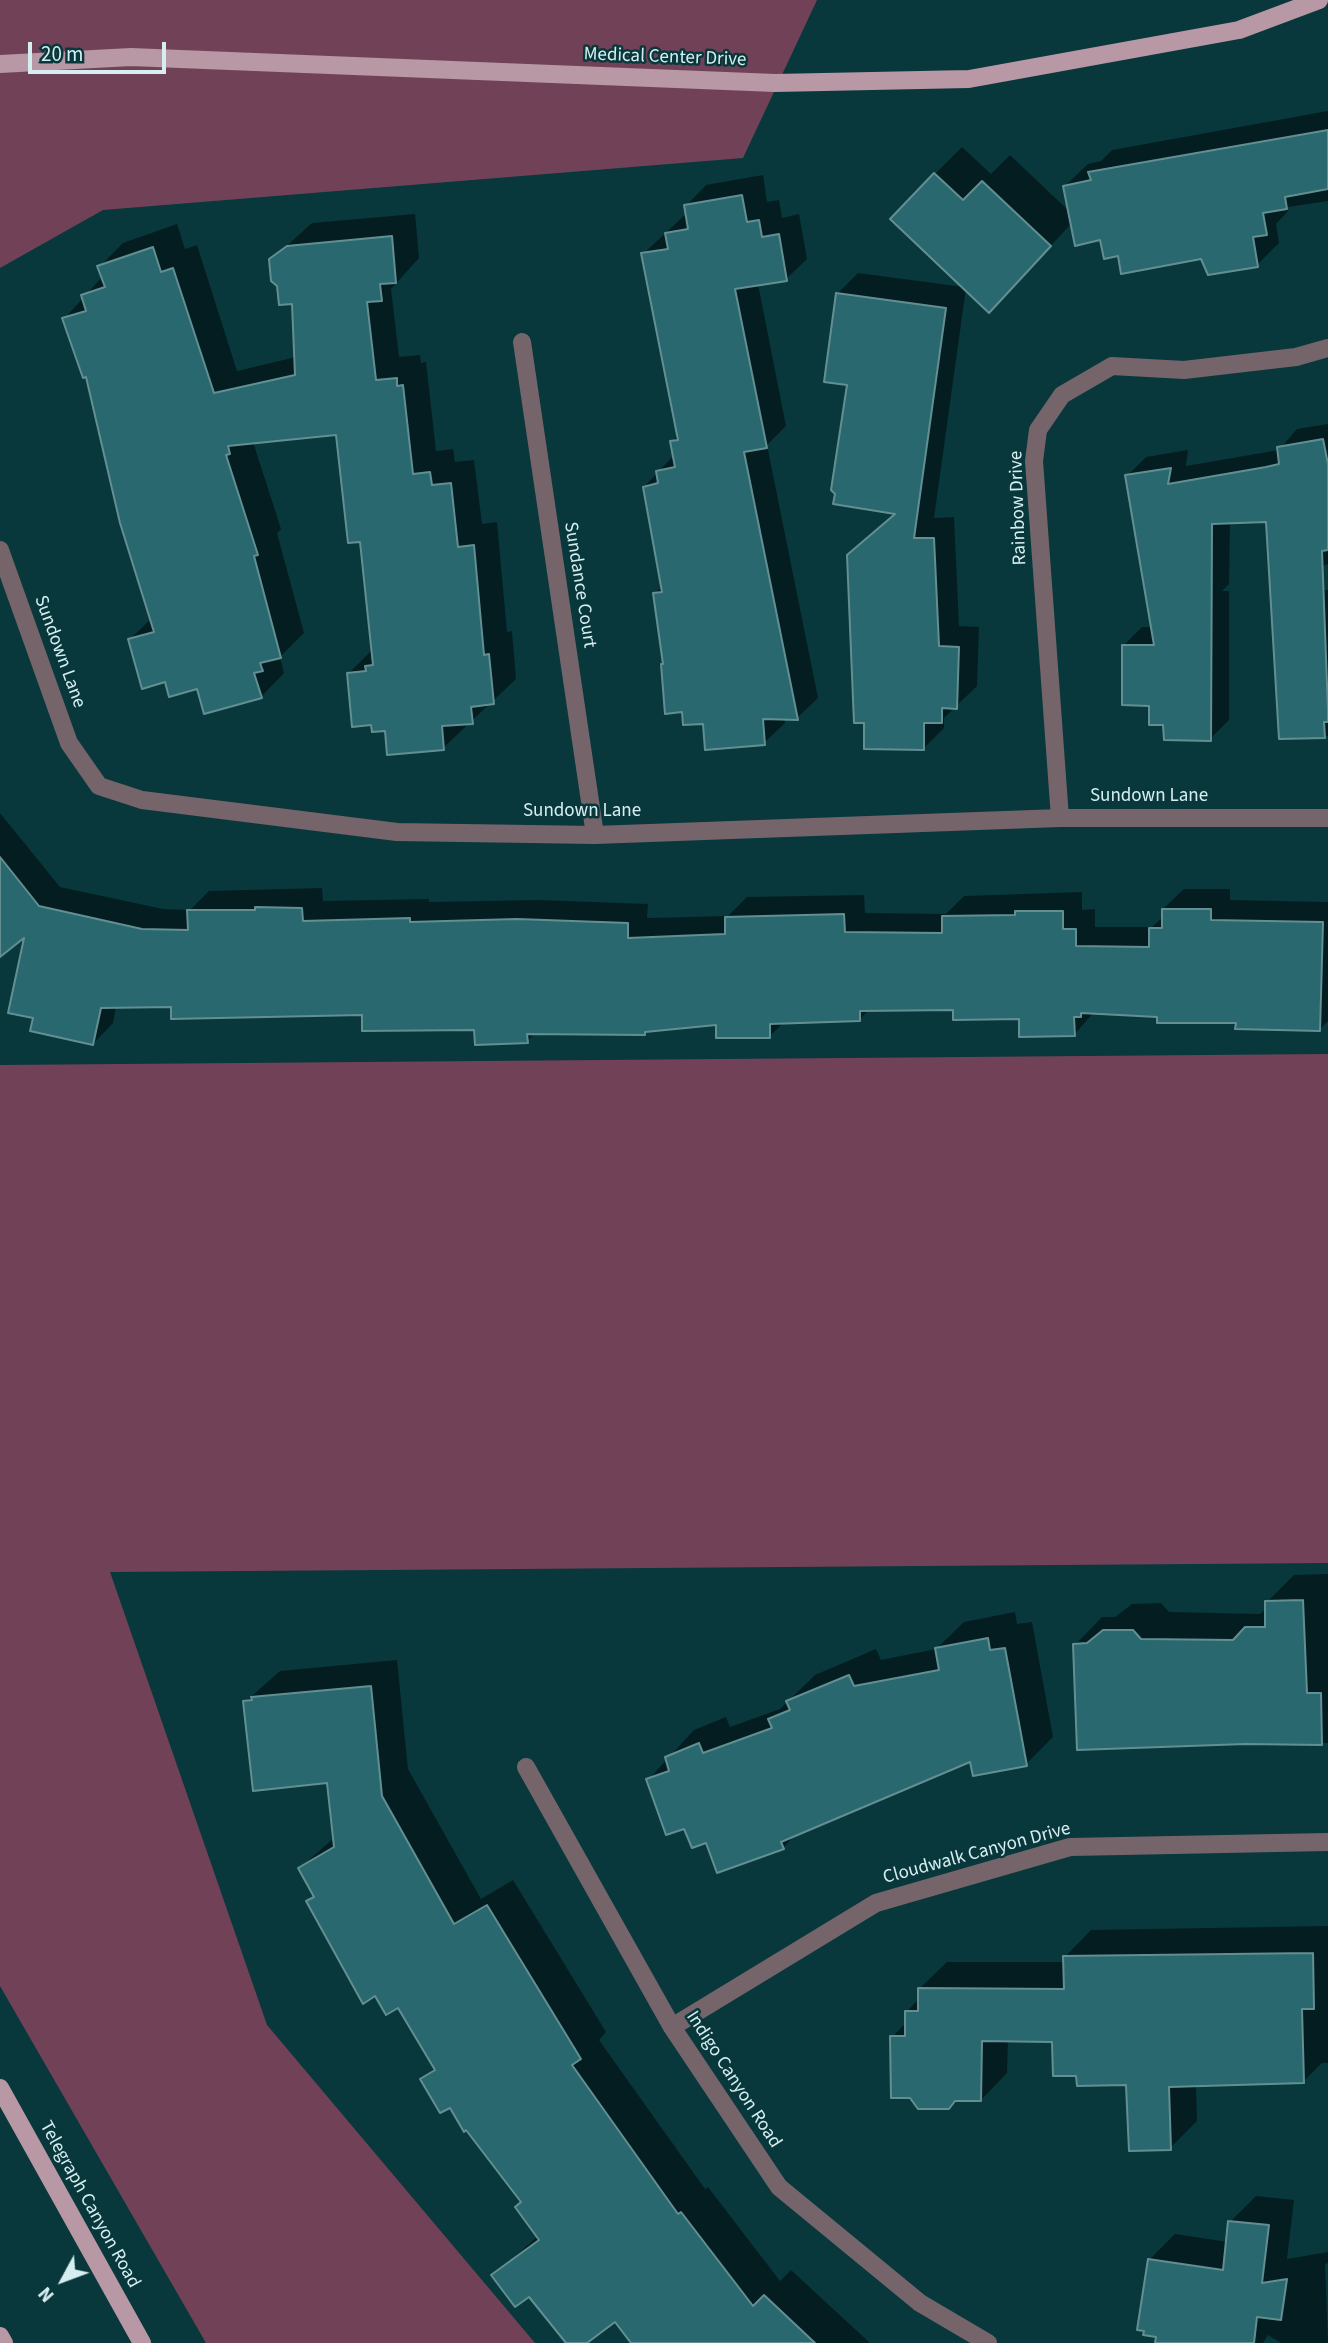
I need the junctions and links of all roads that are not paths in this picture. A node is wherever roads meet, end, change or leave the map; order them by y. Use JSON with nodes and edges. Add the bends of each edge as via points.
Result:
{"nodes":[{"id":1,"x":1319,"y":0,"type":"edge"},
{"id":2,"x":0,"y":64,"type":"edge"},
{"id":3,"x":522,"y":342,"type":"dead end"},
{"id":4,"x":1328,"y":348,"type":"edge"},
{"id":5,"x":0,"y":550,"type":"edge"},
{"id":6,"x":1060,"y":818,"type":"junction"},
{"id":7,"x":1328,"y":818,"type":"edge"},
{"id":8,"x":596,"y":835,"type":"junction"},
{"id":9,"x":526,"y":1767,"type":"dead end"},
{"id":10,"x":1328,"y":1842,"type":"edge"},
{"id":11,"x":672,"y":2027,"type":"junction"},
{"id":12,"x":0,"y":2088,"type":"edge"},
{"id":13,"x":0,"y":2336,"type":"edge"},
{"id":14,"x":4,"y":2343,"type":"edge"},
{"id":15,"x":142,"y":2343,"type":"edge"},
{"id":16,"x":988,"y":2343,"type":"edge"}],
"edges":[{"from":1,"to":2,"type":"main road","name":"Medical Center Drive","via":[[1239,30],[969,79],[775,83],[131,57]]},
{"from":3,"to":8,"type":"street","name":"Sundance Court"},
{"from":4,"to":6,"type":"street","name":"Rainbow Drive","via":[[1289,358],[1184,370],[1112,366],[1062,395],[1038,430],[1034,460]]},
{"from":5,"to":8,"type":"street","name":"Sundown Lane","via":[[69,743],[99,786],[142,800],[397,832]]},
{"from":6,"to":7,"type":"street","name":"Sundown Lane"},
{"from":6,"to":8,"type":"street","name":"Sundown Lane"},
{"from":9,"to":11,"type":"street","name":"Indigo Canyon Road"},
{"from":10,"to":11,"type":"street","name":"Cloudwalk Canyon Drive","via":[[1057,1850],[876,1903]]},
{"from":11,"to":16,"type":"street","name":"Indigo Canyon Road","via":[[779,2187],[920,2303]]},
{"from":12,"to":15,"type":"main road","name":"Telegraph Canyon Road"},
{"from":13,"to":14,"type":"main road"}]}
